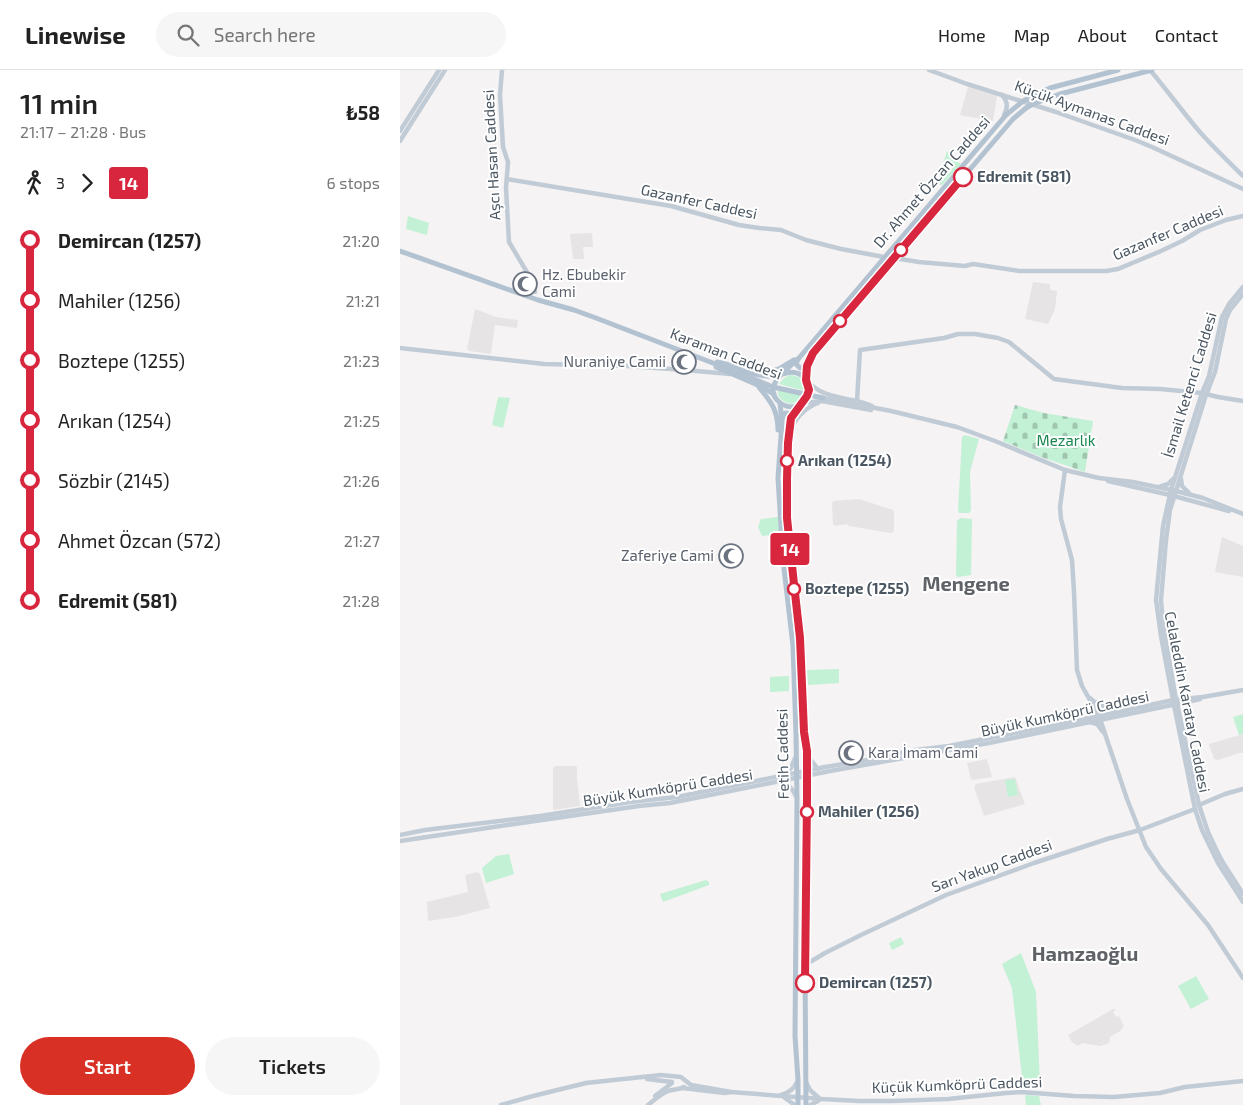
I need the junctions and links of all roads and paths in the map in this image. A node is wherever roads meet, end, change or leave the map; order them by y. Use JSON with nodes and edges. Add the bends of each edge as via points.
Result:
{"nodes":[{"id":1,"x":438,"y":70,"type":"edge"},
{"id":2,"x":445,"y":70,"type":"edge"},
{"id":3,"x":502,"y":70,"type":"edge"},
{"id":4,"x":928,"y":70,"type":"edge"},
{"id":5,"x":1118,"y":70,"type":"edge"},
{"id":6,"x":1151,"y":70,"type":"edge"},
{"id":7,"x":1002,"y":94,"type":"junction"},
{"id":8,"x":1023,"y":101,"type":"junction"},
{"id":9,"x":1033,"y":104,"type":"junction"},
{"id":10,"x":1003,"y":118,"type":"junction"},
{"id":11,"x":400,"y":131,"type":"edge"},
{"id":12,"x":400,"y":141,"type":"edge"},
{"id":13,"x":1243,"y":176,"type":"edge"},
{"id":14,"x":507,"y":179,"type":"junction"},
{"id":15,"x":1243,"y":189,"type":"edge"},
{"id":16,"x":1243,"y":216,"type":"edge"},
{"id":17,"x":400,"y":250,"type":"edge"},
{"id":18,"x":884,"y":257,"type":"junction"},
{"id":19,"x":894,"y":258,"type":"junction"},
{"id":20,"x":1243,"y":287,"type":"edge"},
{"id":21,"x":535,"y":292,"type":"dead end"},
{"id":22,"x":1243,"y":294,"type":"edge"},
{"id":23,"x":400,"y":348,"type":"edge"},
{"id":24,"x":801,"y":356,"type":"junction"},
{"id":25,"x":708,"y":361,"type":"junction"},
{"id":26,"x":808,"y":363,"type":"junction"},
{"id":27,"x":734,"y":375,"type":"junction"},
{"id":28,"x":757,"y":375,"type":"junction"},
{"id":29,"x":781,"y":375,"type":"junction"},
{"id":30,"x":806,"y":381,"type":"junction"},
{"id":31,"x":757,"y":385,"type":"junction"},
{"id":32,"x":774,"y":394,"type":"junction"},
{"id":33,"x":1204,"y":394,"type":"junction"},
{"id":34,"x":822,"y":400,"type":"junction"},
{"id":35,"x":857,"y":401,"type":"junction"},
{"id":36,"x":1243,"y":401,"type":"edge"},
{"id":37,"x":780,"y":403,"type":"junction"},
{"id":38,"x":801,"y":403,"type":"junction"},
{"id":39,"x":877,"y":408,"type":"junction"},
{"id":40,"x":791,"y":418,"type":"junction"},
{"id":41,"x":782,"y":422,"type":"junction"},
{"id":42,"x":789,"y":435,"type":"junction"},
{"id":43,"x":780,"y":445,"type":"junction"},
{"id":44,"x":1066,"y":470,"type":"junction"},
{"id":45,"x":1176,"y":473,"type":"junction"},
{"id":46,"x":1099,"y":478,"type":"junction"},
{"id":47,"x":1181,"y":478,"type":"junction"},
{"id":48,"x":1155,"y":487,"type":"junction"},
{"id":49,"x":1173,"y":493,"type":"junction"},
{"id":50,"x":1192,"y":496,"type":"junction"},
{"id":51,"x":1243,"y":515,"type":"edge"},
{"id":52,"x":1243,"y":690,"type":"edge"},
{"id":53,"x":1175,"y":702,"type":"junction"},
{"id":54,"x":1094,"y":703,"type":"junction"},
{"id":55,"x":1118,"y":711,"type":"junction"},
{"id":56,"x":1102,"y":717,"type":"junction"},
{"id":57,"x":1112,"y":717,"type":"junction"},
{"id":58,"x":1084,"y":719,"type":"junction"},
{"id":59,"x":1090,"y":722,"type":"junction"},
{"id":60,"x":1106,"y":728,"type":"junction"},
{"id":61,"x":1107,"y":738,"type":"junction"},
{"id":62,"x":807,"y":751,"type":"junction"},
{"id":63,"x":797,"y":752,"type":"junction"},
{"id":64,"x":818,"y":769,"type":"junction"},
{"id":65,"x":807,"y":773,"type":"junction"},
{"id":66,"x":797,"y":775,"type":"junction"},
{"id":67,"x":779,"y":779,"type":"junction"},
{"id":68,"x":1243,"y":789,"type":"edge"},
{"id":69,"x":797,"y":798,"type":"junction"},
{"id":70,"x":1199,"y":805,"type":"junction"},
{"id":71,"x":1195,"y":809,"type":"junction"},
{"id":72,"x":1140,"y":830,"type":"junction"},
{"id":73,"x":400,"y":835,"type":"edge"},
{"id":74,"x":400,"y":841,"type":"edge"},
{"id":75,"x":1243,"y":894,"type":"edge"},
{"id":76,"x":1243,"y":902,"type":"edge"},
{"id":77,"x":805,"y":965,"type":"junction"},
{"id":78,"x":1243,"y":978,"type":"edge"},
{"id":79,"x":805,"y":1075,"type":"junction"},
{"id":80,"x":677,"y":1076,"type":"junction"},
{"id":81,"x":643,"y":1078,"type":"junction"},
{"id":82,"x":798,"y":1080,"type":"junction"},
{"id":83,"x":685,"y":1081,"type":"junction"},
{"id":84,"x":1243,"y":1081,"type":"edge"},
{"id":85,"x":672,"y":1082,"type":"junction"},
{"id":86,"x":680,"y":1089,"type":"junction"},
{"id":87,"x":732,"y":1092,"type":"junction"},
{"id":88,"x":779,"y":1096,"type":"junction"},
{"id":89,"x":798,"y":1097,"type":"junction"},
{"id":90,"x":806,"y":1098,"type":"junction"},
{"id":91,"x":822,"y":1100,"type":"junction"},
{"id":92,"x":501,"y":1105,"type":"edge"},
{"id":93,"x":646,"y":1105,"type":"edge"},
{"id":94,"x":797,"y":1105,"type":"edge"},
{"id":95,"x":806,"y":1105,"type":"edge"},
{"id":96,"x":810,"y":1105,"type":"edge"}],
"edges":[{"from":1,"to":11,"type":"street"},
{"from":2,"to":12,"type":"street"},
{"from":3,"to":14,"type":"street","name":"Aşcı Hasan Caddesi","via":[[500,94]]},
{"from":4,"to":7,"type":"street","name":"Küçük Aymanas Caddesi"},
{"from":5,"to":8,"type":"main road","name":"Dr. Ahmet Özcan Caddesi","via":[[1050,88]]},
{"from":6,"to":9,"type":"main road","name":"Dr. Ahmet Özcan Caddesi"},
{"from":6,"to":13,"type":"street","via":[[1202,134]]},
{"from":7,"to":8,"type":"street","name":"Küçük Aymanas Caddesi"},
{"from":7,"to":10,"type":"street","via":[[1008,105]]},
{"from":8,"to":9,"type":"street","name":"Küçük Aymanas Caddesi"},
{"from":8,"to":10,"type":"main road","name":"Dr. Ahmet Özcan Caddesi"},
{"from":9,"to":15,"type":"street","name":"Küçük Aymanas Caddesi","via":[[1152,147]]},
{"from":9,"to":19,"type":"main road","name":"Dr. Ahmet Özcan Caddesi","via":[[1013,119]]},
{"from":10,"to":18,"type":"main road","name":"Dr. Ahmet Özcan Caddesi"},
{"from":14,"to":18,"type":"street","name":"Gazanfer Caddesi","via":[[671,206],[739,225],[781,230],[806,240]]},
{"from":14,"to":21,"type":"street","name":"Aşcı Hasan Caddesi","via":[[509,242],[534,284]]},
{"from":16,"to":19,"type":"street","name":"Gazanfer Caddesi","via":[[1200,230],[1161,251],[1106,271],[1019,271]]},
{"from":17,"to":25,"type":"main road","name":"Karaman Caddesi","via":[[574,310]]},
{"from":18,"to":24,"type":"main road","name":"Dr. Ahmet Özcan Caddesi"},
{"from":19,"to":26,"type":"main road","name":"Dr. Ahmet Özcan Caddesi"},
{"from":20,"to":33,"type":"street","name":"İsmail Ketenci Caddesi","via":[[1222,318]]},
{"from":22,"to":33,"type":"street","name":"İsmail Ketenci Caddesi","via":[[1226,319],[1215,372]]},
{"from":23,"to":27,"type":"street","via":[[544,364],[628,366]]},
{"from":24,"to":26,"type":"main road","via":[[796,364],[804,368]]},
{"from":24,"to":28,"type":"main road","via":[[780,369]]},
{"from":24,"to":29,"type":"main road"},
{"from":25,"to":27,"type":"main road"},
{"from":25,"to":28,"type":"main road"},
{"from":25,"to":34,"type":"main road","name":"Karaman Caddesi","bridge":true,"via":[[773,386]]},
{"from":26,"to":30,"type":"main road","name":"Dr. Ahmet Özcan Caddesi"},
{"from":27,"to":31,"type":"main road"},
{"from":28,"to":29,"type":"main road"},
{"from":29,"to":30,"type":"main road","via":[[798,373]]},
{"from":29,"to":32,"type":"main road","via":[[774,385]]},
{"from":30,"to":35,"type":"street","name":"Karaman Caddesi","via":[[830,395]]},
{"from":30,"to":38,"type":"main road","via":[[809,390]]},
{"from":31,"to":32,"type":"main road"},
{"from":31,"to":43,"type":"main road","via":[[776,411]]},
{"from":32,"to":37,"type":"main road"},
{"from":33,"to":35,"type":"street","via":[[1120,388],[1054,378],[1009,342],[975,334],[958,334],[860,350]]},
{"from":33,"to":36,"type":"street"},
{"from":33,"to":45,"type":"street","name":"İsmail Ketenci Caddesi"},
{"from":33,"to":47,"type":"street","name":"İsmail Ketenci Caddesi"},
{"from":34,"to":38,"type":"street","name":"Karaman Caddesi"},
{"from":34,"to":39,"type":"street","name":"Karaman Caddesi"},
{"from":34,"to":42,"type":"street","via":[[801,413]]},
{"from":35,"to":39,"type":"street","name":"Karaman Caddesi"},
{"from":37,"to":38,"type":"main road","via":[[790,407]]},
{"from":37,"to":41,"type":"main road","name":"Fetih Caddesi"},
{"from":38,"to":40,"type":"main road","name":"Fetih Caddesi"},
{"from":39,"to":44,"type":"street","name":"Karaman Caddesi","via":[[957,427]]},
{"from":40,"to":41,"type":"main road","via":[[790,413],[786,413]]},
{"from":40,"to":42,"type":"main road","name":"Fetih Caddesi"},
{"from":41,"to":43,"type":"main road","name":"Fetih Caddesi"},
{"from":42,"to":62,"type":"main road","name":"Fetih Caddesi","via":[[787,514],[800,638]]},
{"from":43,"to":63,"type":"main road","name":"Fetih Caddesi","via":[[778,478],[793,646]]},
{"from":44,"to":46,"type":"street","name":"Karaman Caddesi"},
{"from":44,"to":54,"type":"street","via":[[1060,507],[1072,560],[1077,670],[1082,686]]},
{"from":45,"to":48,"type":"street","via":[[1169,483]]},
{"from":45,"to":49,"type":"street","name":"İsmail Ketenci Caddesi"},
{"from":46,"to":48,"type":"street","name":"Karaman Caddesi"},
{"from":46,"to":49,"type":"street","name":"Karaman Caddesi"},
{"from":47,"to":49,"type":"street","name":"İsmail Ketenci Caddesi"},
{"from":47,"to":50,"type":"street","via":[[1182,486]]},
{"from":48,"to":49,"type":"street","name":"Karaman Caddesi"},
{"from":49,"to":50,"type":"street","name":"Karaman Caddesi"},
{"from":49,"to":51,"type":"street","name":"Karaman Caddesi"},
{"from":49,"to":53,"type":"street","name":"Celaleddin Karatay Caddesi","via":[[1161,600]]},
{"from":50,"to":51,"type":"street","name":"Karaman Caddesi"},
{"from":52,"to":53,"type":"street","name":"Büyük Kumköprü Caddesi"},
{"from":53,"to":55,"type":"street","name":"Büyük Kumköprü Caddesi"},
{"from":53,"to":57,"type":"street","name":"Büyük Kumköprü Caddesi"},
{"from":53,"to":70,"type":"street","name":"Celaleddin Karatay Caddesi"},
{"from":53,"to":71,"type":"street","name":"Celaleddin Karatay Caddesi"},
{"from":54,"to":55,"type":"street"},
{"from":54,"to":56,"type":"street"},
{"from":54,"to":58,"type":"street","via":[[1092,713]]},
{"from":55,"to":56,"type":"street","name":"Büyük Kumköprü Caddesi"},
{"from":56,"to":57,"type":"street","name":"Büyük Kumköprü Caddesi"},
{"from":56,"to":58,"type":"street","name":"Büyük Kumköprü Caddesi"},
{"from":56,"to":59,"type":"street","name":"Büyük Kumköprü Caddesi"},
{"from":56,"to":60,"type":"street"},
{"from":56,"to":61,"type":"street"},
{"from":57,"to":60,"type":"street"},
{"from":58,"to":64,"type":"street","name":"Büyük Kumköprü Caddesi"},
{"from":59,"to":61,"type":"street","via":[[1097,724]]},
{"from":59,"to":65,"type":"street","name":"Büyük Kumköprü Caddesi","via":[[989,743]]},
{"from":60,"to":61,"type":"street"},
{"from":61,"to":72,"type":"street"},
{"from":62,"to":64,"type":"street"},
{"from":62,"to":65,"type":"main road","name":"Fetih Caddesi"},
{"from":63,"to":66,"type":"main road","name":"Fetih Caddesi"},
{"from":63,"to":67,"type":"street","via":[[791,768]]},
{"from":64,"to":65,"type":"street","name":"Büyük Kumköprü Caddesi"},
{"from":65,"to":66,"type":"street","name":"Büyük Kumköprü Caddesi"},
{"from":65,"to":77,"type":"main road","name":"Fetih Caddesi"},
{"from":66,"to":67,"type":"street","name":"Büyük Kumköprü Caddesi"},
{"from":66,"to":69,"type":"main road","name":"Fetih Caddesi"},
{"from":67,"to":69,"type":"street","via":[[795,792]]},
{"from":67,"to":73,"type":"street","name":"Büyük Kumköprü Caddesi","via":[[677,798]]},
{"from":67,"to":74,"type":"street","name":"Büyük Kumköprü Caddesi","via":[[670,803]]},
{"from":68,"to":70,"type":"street"},
{"from":69,"to":82,"type":"main road","name":"Fetih Caddesi","via":[[794,1036]]},
{"from":70,"to":75,"type":"street","name":"Celaleddin Karatay Caddesi","via":[[1208,832]]},
{"from":71,"to":72,"type":"street","name":"Sarı Yakup Caddesi"},
{"from":71,"to":76,"type":"street","name":"Celaleddin Karatay Caddesi","via":[[1218,863]]},
{"from":72,"to":77,"type":"street","name":"Sarı Yakup Caddesi","via":[[946,895],[825,952]]},
{"from":72,"to":78,"type":"street","via":[[1155,861],[1209,925]]},
{"from":77,"to":79,"type":"main road","name":"Fetih Caddesi"},
{"from":79,"to":90,"type":"main road","name":"Fetih Caddesi"},
{"from":79,"to":91,"type":"street","via":[[810,1090]]},
{"from":80,"to":81,"type":"street"},
{"from":80,"to":83,"type":"street"},
{"from":80,"to":85,"type":"street"},
{"from":81,"to":85,"type":"street"},
{"from":81,"to":92,"type":"street","via":[[586,1083]]},
{"from":82,"to":88,"type":"street","via":[[791,1091]]},
{"from":82,"to":89,"type":"main road","name":"Fetih Caddesi"},
{"from":83,"to":86,"type":"street"},
{"from":83,"to":87,"type":"street"},
{"from":84,"to":91,"type":"street","name":"Küçük Kumköprü Caddesi","via":[[1114,1097],[1006,1092],[948,1099]]},
{"from":85,"to":86,"type":"street","via":[[673,1087]]},
{"from":85,"to":93,"type":"street"},
{"from":86,"to":87,"type":"street"},
{"from":86,"to":93,"type":"street","via":[[665,1092]]},
{"from":87,"to":88,"type":"street","name":"Küçük Kumköprü Caddesi"},
{"from":88,"to":89,"type":"street","name":"Küçük Kumköprü Caddesi"},
{"from":88,"to":94,"type":"street"},
{"from":89,"to":90,"type":"street","name":"Küçük Kumköprü Caddesi"},
{"from":89,"to":94,"type":"main road","name":"Fetih Caddesi"},
{"from":90,"to":91,"type":"street","name":"Küçük Kumköprü Caddesi"},
{"from":90,"to":95,"type":"main road","name":"Fetih Caddesi"},
{"from":91,"to":96,"type":"street"}]}
